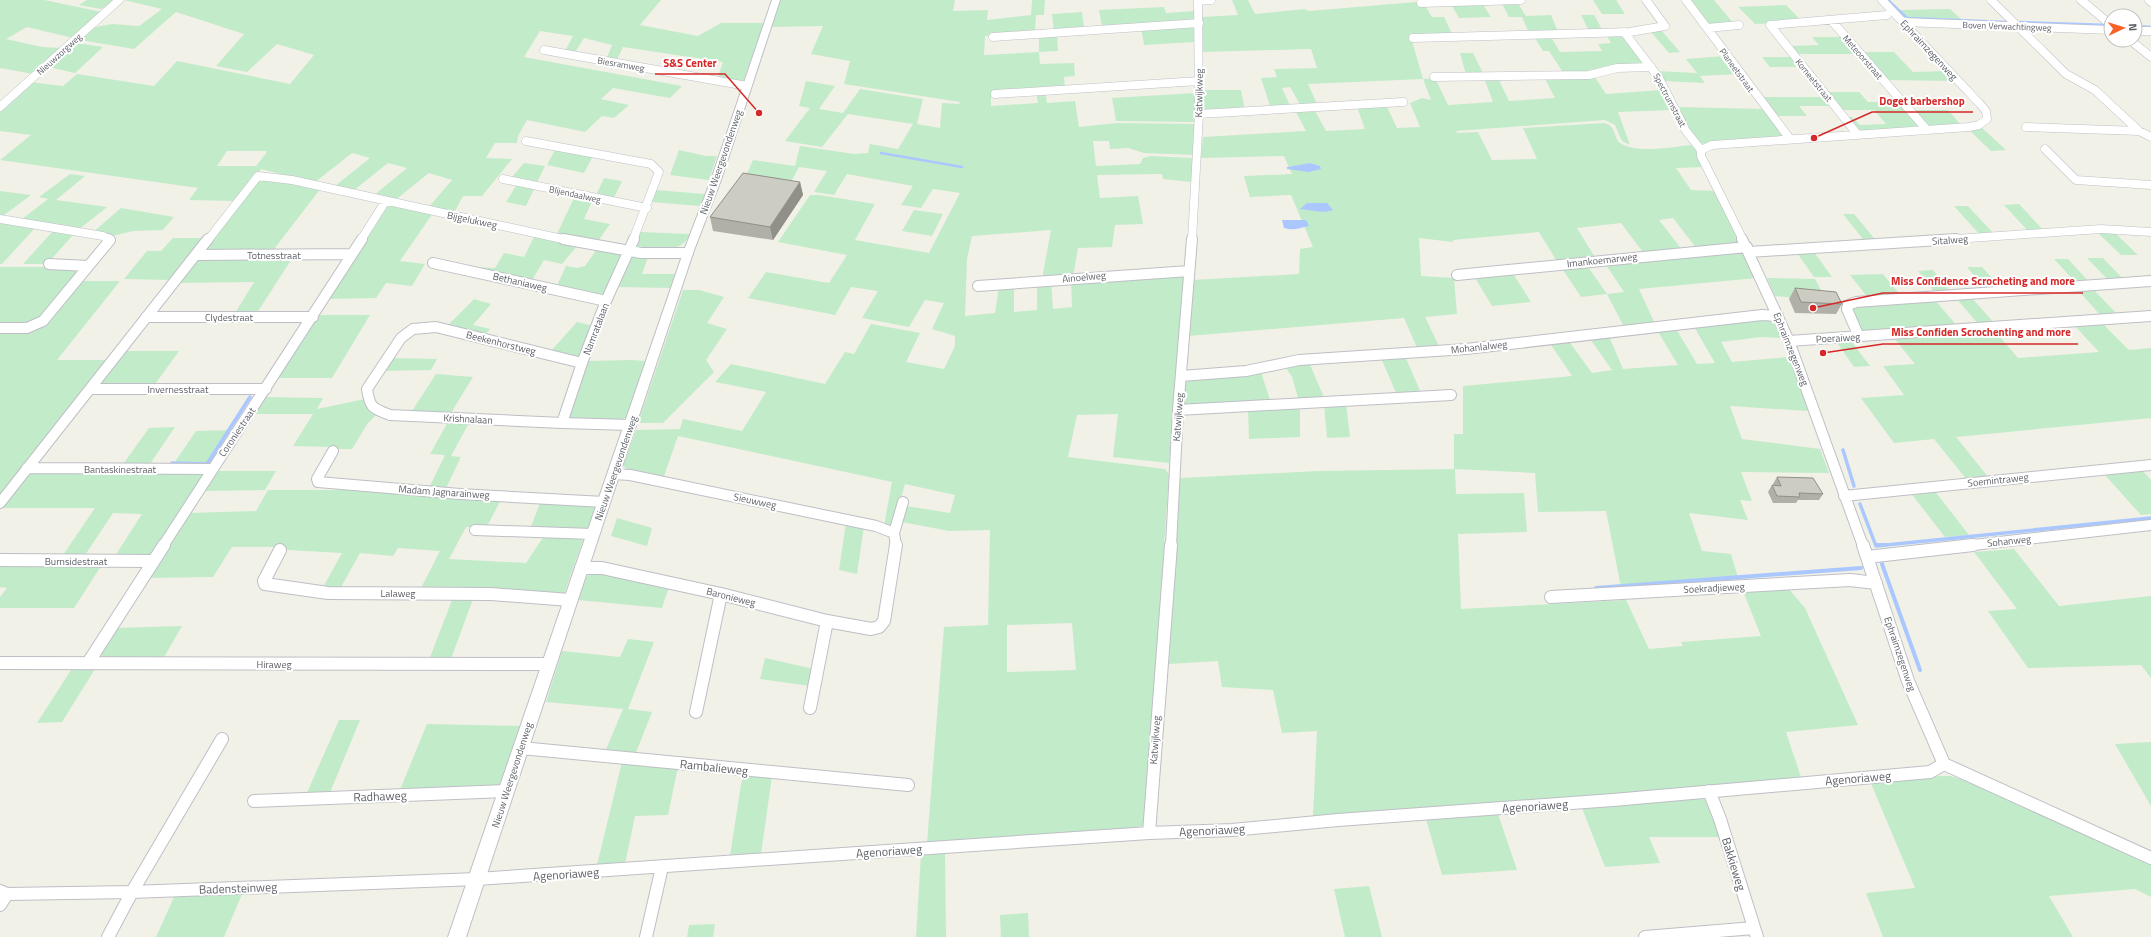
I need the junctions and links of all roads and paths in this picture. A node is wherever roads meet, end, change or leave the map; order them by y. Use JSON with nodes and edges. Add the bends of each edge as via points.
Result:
{"nodes":[{"id":1,"x":119,"y":0,"type":"edge"},
{"id":2,"x":776,"y":0,"type":"edge"},
{"id":3,"x":1198,"y":0,"type":"edge"},
{"id":4,"x":1211,"y":0,"type":"edge"},
{"id":5,"x":1521,"y":0,"type":"edge"},
{"id":6,"x":1646,"y":0,"type":"edge"},
{"id":7,"x":1686,"y":0,"type":"edge"},
{"id":8,"x":1882,"y":0,"type":"edge"},
{"id":9,"x":1991,"y":0,"type":"edge"},
{"id":10,"x":2081,"y":0,"type":"edge"},
{"id":11,"x":1421,"y":3,"type":"dead end"},
{"id":12,"x":1887,"y":16,"type":"dead end"},
{"id":13,"x":2103,"y":18,"type":"edge"},
{"id":14,"x":1831,"y":20,"type":"junction"},
{"id":15,"x":1903,"y":22,"type":"junction"},
{"id":16,"x":1199,"y":24,"type":"junction"},
{"id":17,"x":1739,"y":26,"type":"dead end"},
{"id":18,"x":2018,"y":26,"type":"junction"},
{"id":19,"x":1707,"y":28,"type":"junction"},
{"id":20,"x":2103,"y":30,"type":"edge"},
{"id":21,"x":1624,"y":32,"type":"junction"},
{"id":22,"x":993,"y":37,"type":"dead end"},
{"id":23,"x":1413,"y":38,"type":"dead end"},
{"id":24,"x":2139,"y":48,"type":"edge"},
{"id":25,"x":544,"y":50,"type":"dead end"},
{"id":26,"x":2151,"y":58,"type":"edge"},
{"id":27,"x":1652,"y":66,"type":"junction"},
{"id":28,"x":1434,"y":77,"type":"dead end"},
{"id":29,"x":1199,"y":81,"type":"junction"},
{"id":30,"x":747,"y":86,"type":"junction"},
{"id":31,"x":995,"y":94,"type":"dead end"},
{"id":32,"x":1403,"y":102,"type":"dead end"},
{"id":33,"x":0,"y":107,"type":"edge"},
{"id":34,"x":1199,"y":114,"type":"junction"},
{"id":35,"x":2026,"y":127,"type":"dead end"},
{"id":36,"x":1927,"y":130,"type":"junction"},
{"id":37,"x":2140,"y":132,"type":"junction"},
{"id":38,"x":1858,"y":135,"type":"junction"},
{"id":39,"x":2151,"y":138,"type":"edge"},
{"id":40,"x":1790,"y":139,"type":"junction"},
{"id":41,"x":526,"y":140,"type":"dead end"},
{"id":42,"x":2045,"y":149,"type":"dead end"},
{"id":43,"x":1701,"y":150,"type":"junction"},
{"id":44,"x":503,"y":179,"type":"dead end"},
{"id":45,"x":2151,"y":185,"type":"edge"},
{"id":46,"x":386,"y":202,"type":"junction"},
{"id":47,"x":647,"y":208,"type":"junction"},
{"id":48,"x":0,"y":219,"type":"edge"},
{"id":49,"x":2151,"y":232,"type":"edge"},
{"id":50,"x":1748,"y":249,"type":"junction"},
{"id":51,"x":630,"y":251,"type":"junction"},
{"id":52,"x":688,"y":253,"type":"junction"},
{"id":53,"x":352,"y":254,"type":"junction"},
{"id":54,"x":196,"y":255,"type":"junction"},
{"id":55,"x":433,"y":262,"type":"dead end"},
{"id":56,"x":49,"y":264,"type":"dead end"},
{"id":57,"x":88,"y":266,"type":"junction"},
{"id":58,"x":1189,"y":271,"type":"junction"},
{"id":59,"x":1457,"y":275,"type":"dead end"},
{"id":60,"x":2151,"y":281,"type":"edge"},
{"id":61,"x":978,"y":286,"type":"dead end"},
{"id":62,"x":606,"y":301,"type":"junction"},
{"id":63,"x":1778,"y":316,"type":"junction"},
{"id":64,"x":2151,"y":316,"type":"edge"},
{"id":65,"x":146,"y":317,"type":"junction"},
{"id":66,"x":313,"y":317,"type":"junction"},
{"id":67,"x":0,"y":328,"type":"edge"},
{"id":68,"x":1859,"y":337,"type":"junction"},
{"id":69,"x":1789,"y":341,"type":"junction"},
{"id":70,"x":582,"y":363,"type":"junction"},
{"id":71,"x":1181,"y":376,"type":"junction"},
{"id":72,"x":90,"y":389,"type":"junction"},
{"id":73,"x":266,"y":389,"type":"junction"},
{"id":74,"x":1451,"y":396,"type":"dead end"},
{"id":75,"x":374,"y":409,"type":"joint"},
{"id":76,"x":1178,"y":410,"type":"junction"},
{"id":77,"x":562,"y":423,"type":"junction"},
{"id":78,"x":631,"y":425,"type":"junction"},
{"id":79,"x":333,"y":451,"type":"dead end"},
{"id":80,"x":2151,"y":465,"type":"edge"},
{"id":81,"x":27,"y":468,"type":"junction"},
{"id":82,"x":212,"y":469,"type":"junction"},
{"id":83,"x":614,"y":474,"type":"junction"},
{"id":84,"x":1844,"y":496,"type":"junction"},
{"id":85,"x":604,"y":502,"type":"junction"},
{"id":86,"x":903,"y":502,"type":"dead end"},
{"id":87,"x":0,"y":503,"type":"edge"},
{"id":88,"x":2151,"y":525,"type":"edge"},
{"id":89,"x":475,"y":530,"type":"dead end"},
{"id":90,"x":894,"y":533,"type":"junction"},
{"id":91,"x":594,"y":534,"type":"junction"},
{"id":92,"x":280,"y":550,"type":"dead end"},
{"id":93,"x":1867,"y":557,"type":"junction"},
{"id":94,"x":0,"y":560,"type":"edge"},
{"id":95,"x":153,"y":561,"type":"junction"},
{"id":96,"x":581,"y":568,"type":"junction"},
{"id":97,"x":1876,"y":583,"type":"junction"},
{"id":98,"x":721,"y":594,"type":"junction"},
{"id":99,"x":1551,"y":597,"type":"dead end"},
{"id":100,"x":570,"y":600,"type":"junction"},
{"id":101,"x":827,"y":621,"type":"junction"},
{"id":102,"x":0,"y":663,"type":"edge"},
{"id":103,"x":88,"y":663,"type":"junction"},
{"id":104,"x":549,"y":664,"type":"junction"},
{"id":105,"x":810,"y":708,"type":"dead end"},
{"id":106,"x":696,"y":712,"type":"dead end"},
{"id":107,"x":222,"y":739,"type":"dead end"},
{"id":108,"x":521,"y":748,"type":"junction"},
{"id":109,"x":1944,"y":764,"type":"junction"},
{"id":110,"x":908,"y":785,"type":"dead end"},
{"id":111,"x":506,"y":791,"type":"junction"},
{"id":112,"x":1709,"y":791,"type":"junction"},
{"id":113,"x":254,"y":801,"type":"dead end"},
{"id":114,"x":1149,"y":833,"type":"junction"},
{"id":115,"x":2151,"y":858,"type":"edge"},
{"id":116,"x":662,"y":867,"type":"junction"},
{"id":117,"x":477,"y":879,"type":"junction"},
{"id":118,"x":4,"y":892,"type":"edge"},
{"id":119,"x":132,"y":892,"type":"junction"},
{"id":120,"x":0,"y":905,"type":"edge"},
{"id":121,"x":1755,"y":933,"type":"edge"},
{"id":122,"x":108,"y":937,"type":"edge"},
{"id":123,"x":457,"y":937,"type":"edge"},
{"id":124,"x":646,"y":937,"type":"edge"},
{"id":125,"x":1645,"y":937,"type":"edge"}],
"edges":[{"from":1,"to":33,"type":"street","name":"Nieuwzorgweg"},
{"from":2,"to":30,"type":"street","name":"Nieuw Weergevondenweg"},
{"from":3,"to":4,"type":"street"},
{"from":3,"to":16,"type":"street","name":"Katwijkweg"},
{"from":5,"to":11,"type":"street"},
{"from":6,"to":21,"type":"street","via":[[1665,26]]},
{"from":7,"to":19,"type":"street","name":"Planeetstraat"},
{"from":8,"to":15,"type":"street","name":"Ephraimzegenweg"},
{"from":9,"to":18,"type":"street"},
{"from":10,"to":13,"type":"street"},
{"from":12,"to":14,"type":"street"},
{"from":14,"to":36,"type":"street","name":"Meteoorstraat"},
{"from":14,"to":38,"type":"street","name":"Komeetstraat","via":[[1770,25]]},
{"from":15,"to":18,"type":"street","name":"Boven Verwachtingweg"},
{"from":15,"to":36,"type":"street","name":"Ephraimzegenweg","via":[[1980,104],[1987,115],[1987,119],[1979,125]]},
{"from":16,"to":22,"type":"street"},
{"from":16,"to":29,"type":"street","name":"Katwijkweg"},
{"from":17,"to":19,"type":"street"},
{"from":18,"to":20,"type":"street","name":"Boven Verwachtingweg"},
{"from":18,"to":37,"type":"street","via":[[2064,72],[2095,90]]},
{"from":19,"to":40,"type":"street","name":"Planeetstraat"},
{"from":21,"to":23,"type":"street"},
{"from":21,"to":27,"type":"street","name":"Spectrumstraat"},
{"from":24,"to":26,"type":"street"},
{"from":25,"to":30,"type":"street","name":"Biesramweg"},
{"from":27,"to":28,"type":"street","via":[[1617,68],[1589,75]]},
{"from":27,"to":43,"type":"street","name":"Spectrumstraat","via":[[1690,137]]},
{"from":29,"to":31,"type":"street"},
{"from":29,"to":34,"type":"street","name":"Katwijkweg"},
{"from":30,"to":52,"type":"street","name":"Nieuw Weergevondenweg","via":[[716,180]]},
{"from":32,"to":34,"type":"street"},
{"from":34,"to":58,"type":"street","name":"Katwijkweg"},
{"from":35,"to":37,"type":"street"},
{"from":36,"to":38,"type":"street","name":"Ephraimzegenweg"},
{"from":37,"to":39,"type":"street"},
{"from":38,"to":40,"type":"street","name":"Ephraimzegenweg"},
{"from":40,"to":43,"type":"street","name":"Ephraimzegenweg","via":[[1712,145]]},
{"from":41,"to":47,"type":"street","name":"Namratalaan","via":[[651,164],[659,172]]},
{"from":42,"to":45,"type":"street","via":[[2076,180]]},
{"from":43,"to":50,"type":"street","name":"Ephraimzegenweg","via":[[1701,156]]},
{"from":44,"to":47,"type":"street","name":"Blijendaalweg"},
{"from":46,"to":51,"type":"street","name":"Bijgelukweg"},
{"from":46,"to":53,"type":"street","name":"Coroniestraat"},
{"from":46,"to":54,"type":"street","name":"Bijgelukweg","via":[[292,180],[258,176]]},
{"from":47,"to":51,"type":"street","name":"Namratalaan"},
{"from":48,"to":57,"type":"street","via":[[108,238],[110,240],[106,246]]},
{"from":49,"to":50,"type":"street","name":"Sitalweg","via":[[2102,229],[1765,252]]},
{"from":50,"to":59,"type":"street","name":"Imankoemarweg"},
{"from":50,"to":63,"type":"street","name":"Ephraimzegenweg"},
{"from":51,"to":52,"type":"street","name":"Bijgelukweg"},
{"from":51,"to":62,"type":"street","name":"Namratalaan"},
{"from":52,"to":78,"type":"street","name":"Nieuw Weergevondenweg"},
{"from":53,"to":54,"type":"street","name":"Totnesstraat"},
{"from":53,"to":66,"type":"street","name":"Coroniestraat"},
{"from":54,"to":65,"type":"street"},
{"from":55,"to":62,"type":"street","name":"Bethaniaweg"},
{"from":56,"to":57,"type":"street"},
{"from":57,"to":67,"type":"street","via":[[39,324],[26,328]]},
{"from":58,"to":61,"type":"street","name":"Ainoelweg"},
{"from":58,"to":71,"type":"street","name":"Katwijkweg"},
{"from":60,"to":68,"type":"street","via":[[1856,302],[1847,308]]},
{"from":62,"to":70,"type":"street","name":"Namratalaan"},
{"from":63,"to":69,"type":"street","name":"Ephraimzegenweg"},
{"from":63,"to":71,"type":"street","name":"Mohanlalweg","via":[[1754,316],[1466,349],[1299,360],[1246,372]]},
{"from":64,"to":68,"type":"street","name":"Poeraiweg"},
{"from":65,"to":66,"type":"street","name":"Clydestraat"},
{"from":65,"to":72,"type":"street"},
{"from":66,"to":73,"type":"street","name":"Coroniestraat"},
{"from":68,"to":69,"type":"street","name":"Poeraiweg"},
{"from":69,"to":84,"type":"street","name":"Ephraimzegenweg"},
{"from":70,"to":75,"type":"street","name":"Beekenhorstweg","via":[[436,327],[419,327],[401,338],[367,389],[369,403]]},
{"from":70,"to":77,"type":"street","name":"Namratalaan"},
{"from":71,"to":76,"type":"street","name":"Katwijkweg"},
{"from":72,"to":73,"type":"street","name":"Invernesstraat"},
{"from":72,"to":81,"type":"street"},
{"from":73,"to":82,"type":"street","name":"Coroniestraat"},
{"from":74,"to":76,"type":"street"},
{"from":75,"to":77,"type":"street","name":"Krishnalaan","via":[[398,416]]},
{"from":76,"to":114,"type":"street","name":"Katwijkweg","via":[[1172,527]]},
{"from":77,"to":78,"type":"street"},
{"from":78,"to":83,"type":"street","name":"Nieuw Weergevondenweg"},
{"from":79,"to":85,"type":"street","name":"Madam Jagnarainweg","via":[[318,482],[460,494]]},
{"from":80,"to":84,"type":"street","name":"Soemintraweg"},
{"from":81,"to":82,"type":"street","name":"Bantaskinestraat"},
{"from":81,"to":87,"type":"street"},
{"from":82,"to":95,"type":"street","name":"Coroniestraat"},
{"from":83,"to":85,"type":"street","name":"Nieuw Weergevondenweg"},
{"from":83,"to":90,"type":"street","name":"Sieuwweg","via":[[630,474],[876,526]]},
{"from":84,"to":93,"type":"street","name":"Ephraimzegenweg"},
{"from":85,"to":91,"type":"street","name":"Nieuw Weergevondenweg"},
{"from":86,"to":90,"type":"street"},
{"from":88,"to":93,"type":"street","name":"Sohanweg"},
{"from":89,"to":91,"type":"street"},
{"from":90,"to":101,"type":"street","name":"Baronieweg","via":[[896,550],[884,621],[879,627],[871,629]]},
{"from":91,"to":96,"type":"street","name":"Nieuw Weergevondenweg"},
{"from":92,"to":100,"type":"street","name":"Lalaweg","via":[[264,584],[328,593],[491,594]]},
{"from":93,"to":97,"type":"street","name":"Ephraimzegenweg"},
{"from":94,"to":95,"type":"street","name":"Burnsidestraat"},
{"from":95,"to":103,"type":"street","name":"Coroniestraat"},
{"from":96,"to":98,"type":"street","name":"Baronieweg","via":[[602,568]]},
{"from":96,"to":100,"type":"street","name":"Nieuw Weergevondenweg"},
{"from":97,"to":99,"type":"street","name":"Soekradjieweg","via":[[1850,580]]},
{"from":97,"to":109,"type":"street","name":"Ephraimzegenweg","via":[[1908,681]]},
{"from":98,"to":101,"type":"street","name":"Baronieweg"},
{"from":98,"to":106,"type":"street"},
{"from":100,"to":104,"type":"street","name":"Nieuw Weergevondenweg"},
{"from":101,"to":105,"type":"street"},
{"from":102,"to":103,"type":"street","name":"Hiraweg"},
{"from":103,"to":104,"type":"street","name":"Hiraweg"},
{"from":104,"to":108,"type":"street","name":"Nieuw Weergevondenweg"},
{"from":107,"to":119,"type":"street"},
{"from":108,"to":110,"type":"street","name":"Rambalieweg"},
{"from":108,"to":111,"type":"street","name":"Nieuw Weergevondenweg"},
{"from":109,"to":112,"type":"street","name":"Agenoriaweg","via":[[1930,772]]},
{"from":109,"to":115,"type":"street"},
{"from":111,"to":113,"type":"street","name":"Radhaweg"},
{"from":111,"to":117,"type":"street","name":"Nieuw Weergevondenweg"},
{"from":112,"to":114,"type":"street","name":"Agenoriaweg","via":[[1232,830]]},
{"from":112,"to":121,"type":"street","name":"Bakkieweg"},
{"from":114,"to":116,"type":"street","name":"Agenoriaweg"},
{"from":116,"to":117,"type":"street","name":"Agenoriaweg"},
{"from":116,"to":124,"type":"street"},
{"from":117,"to":119,"type":"street","name":"Badensteinweg"},
{"from":117,"to":123,"type":"street","name":"Nieuw Weergevondenweg"},
{"from":118,"to":119,"type":"street","name":"Badensteinweg"},
{"from":118,"to":120,"type":"street"},
{"from":119,"to":122,"type":"street"},
{"from":121,"to":125,"type":"street"}]}
